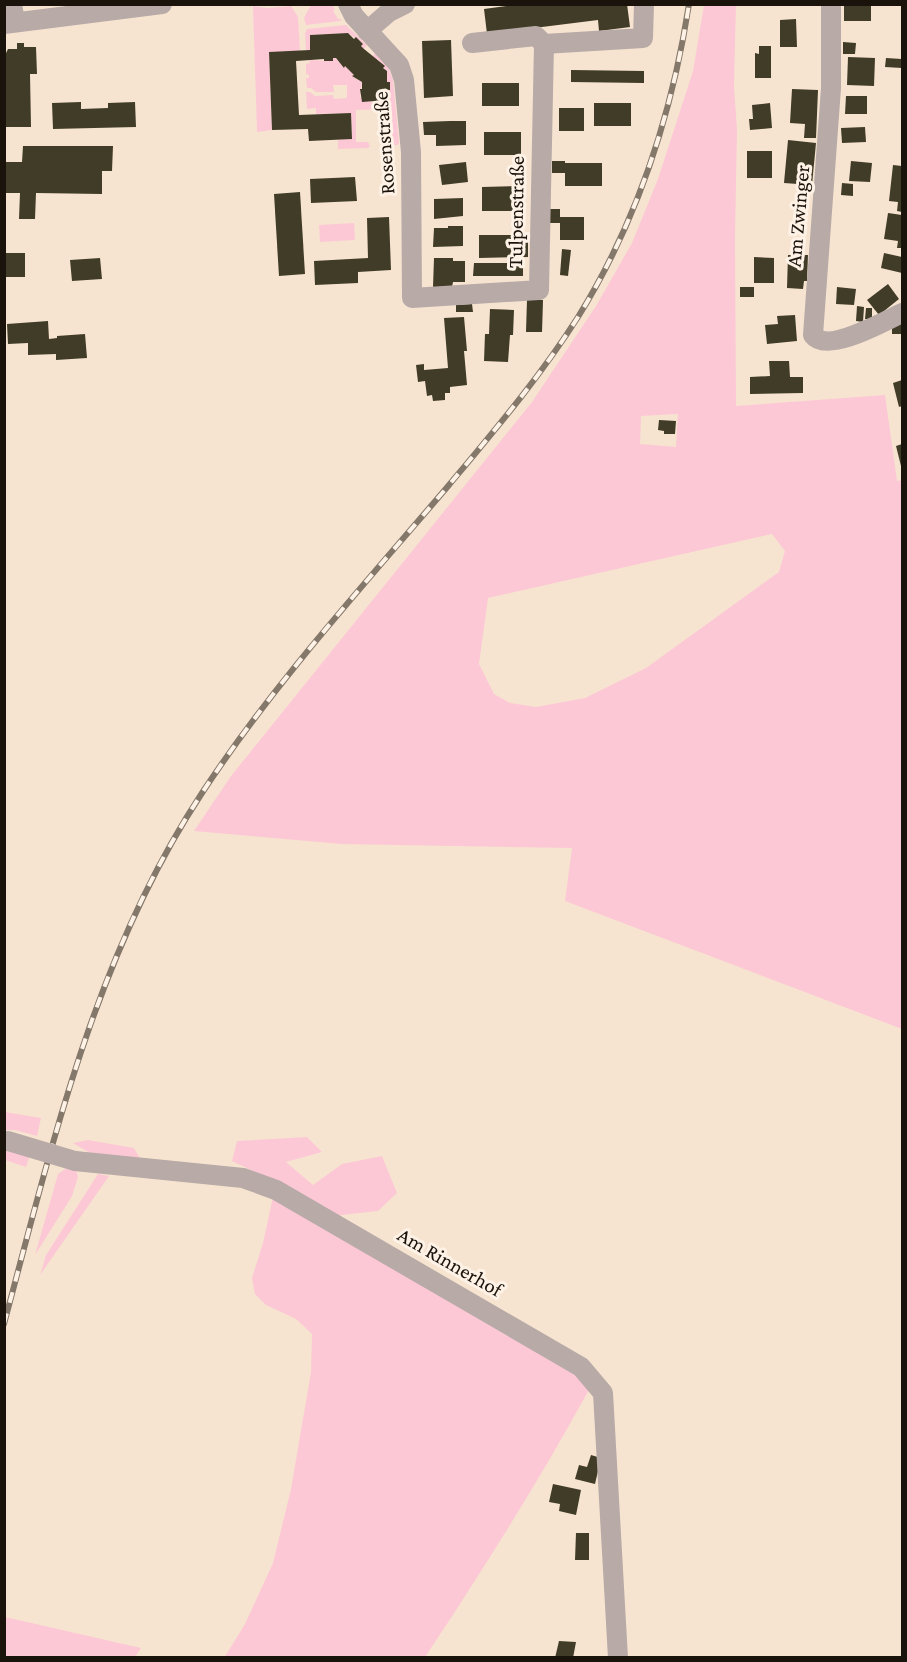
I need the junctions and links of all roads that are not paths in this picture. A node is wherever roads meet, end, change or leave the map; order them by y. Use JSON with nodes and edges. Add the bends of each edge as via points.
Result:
{"nodes":[{"id":1,"x":162,"y":4,"type":"edge"},
{"id":2,"x":348,"y":4,"type":"edge"},
{"id":3,"x":405,"y":4,"type":"edge"},
{"id":4,"x":644,"y":4,"type":"edge"},
{"id":5,"x":831,"y":4,"type":"edge"},
{"id":6,"x":10,"y":17,"type":"edge"},
{"id":7,"x":367,"y":31,"type":"junction"},
{"id":8,"x":472,"y":43,"type":"dead end"},
{"id":9,"x":544,"y":44,"type":"junction"},
{"id":10,"x":412,"y":298,"type":"joint"},
{"id":11,"x":903,"y":313,"type":"edge"},
{"id":12,"x":6,"y":1141,"type":"edge"},
{"id":13,"x":618,"y":1658,"type":"edge"}],
"edges":[{"from":1,"to":6,"type":"street"},
{"from":2,"to":7,"type":"street","name":"Rosenstraße"},
{"from":3,"to":7,"type":"street"},
{"from":4,"to":9,"type":"street","via":[[643,38]]},
{"from":5,"to":11,"type":"street","name":"Am Zwinger","via":[[831,88],[813,335],[822,342],[841,339]]},
{"from":7,"to":10,"type":"street","name":"Rosenstraße","via":[[399,64],[404,80],[411,152]]},
{"from":8,"to":9,"type":"street","via":[[536,36]]},
{"from":9,"to":10,"type":"street","name":"Tulpenstraße","via":[[539,290]]},
{"from":12,"to":13,"type":"street","name":"Am Rinnerhof","bridge":true,"via":[[75,1161],[243,1178],[276,1190],[581,1367],[603,1393]]}]}
